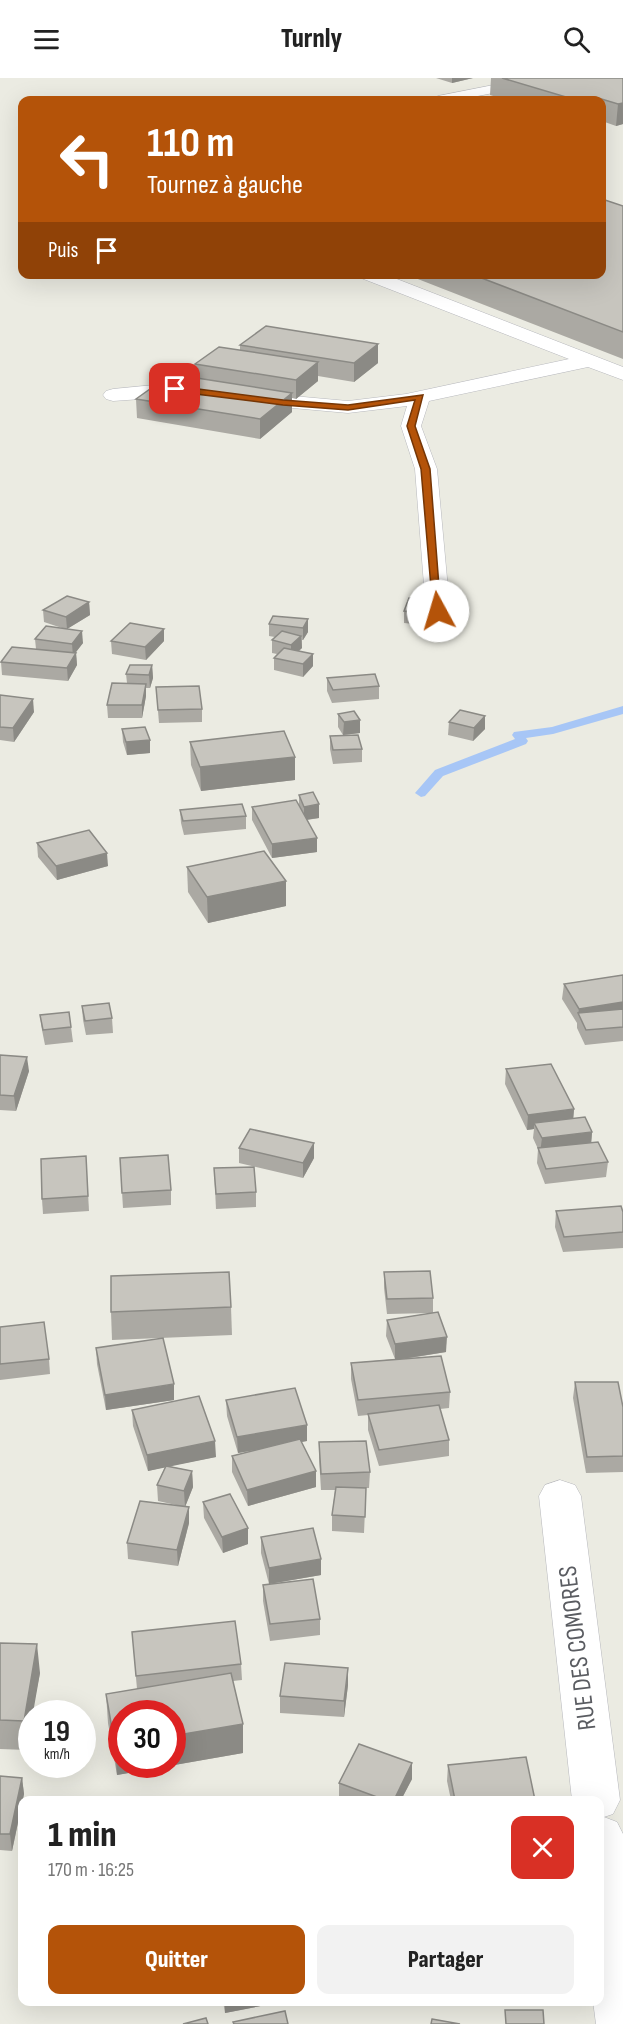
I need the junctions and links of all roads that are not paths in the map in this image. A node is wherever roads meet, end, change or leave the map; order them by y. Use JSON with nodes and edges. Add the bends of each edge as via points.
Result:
{"nodes":[{"id":1,"x":550,"y":78,"type":"edge"},
{"id":2,"x":458,"y":96,"type":"edge"},
{"id":3,"x":380,"y":279,"type":"edge"},
{"id":4,"x":589,"y":361,"type":"junction"},
{"id":5,"x":623,"y":374,"type":"edge"},
{"id":6,"x":207,"y":393,"type":"edge"},
{"id":7,"x":113,"y":395,"type":"dead end"},
{"id":8,"x":229,"y":396,"type":"edge"},
{"id":9,"x":420,"y":397,"type":"junction"},
{"id":10,"x":438,"y":611,"type":"dead end"},
{"id":11,"x":560,"y":1496,"type":"dead end"},
{"id":12,"x":596,"y":1796,"type":"edge"},
{"id":13,"x":604,"y":1871,"type":"edge"},
{"id":14,"x":622,"y":2024,"type":"edge"}],
"edges":[{"from":1,"to":2,"type":"street"},
{"from":3,"to":4,"type":"street"},
{"from":4,"to":5,"type":"street"},
{"from":4,"to":9,"type":"street"},
{"from":6,"to":7,"type":"street","via":[[175,389]]},
{"from":8,"to":9,"type":"street","via":[[348,407]]},
{"from":9,"to":10,"type":"street","via":[[411,426],[426,469]]},
{"from":11,"to":12,"type":"street","name":"RUE DES COMORES"},
{"from":13,"to":14,"type":"street"}]}
